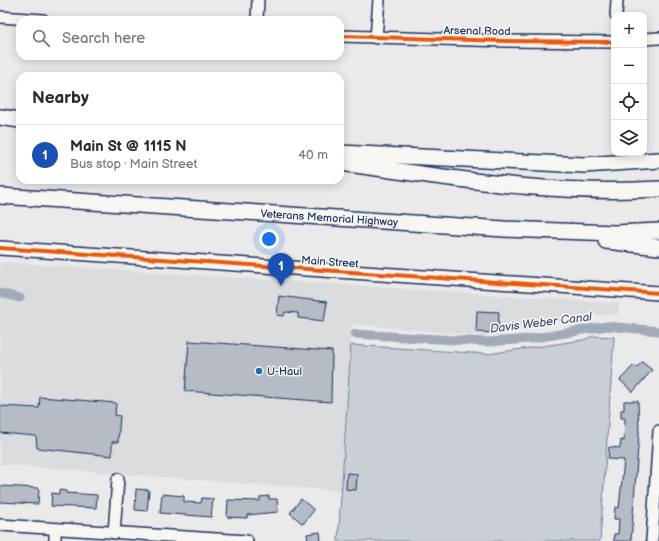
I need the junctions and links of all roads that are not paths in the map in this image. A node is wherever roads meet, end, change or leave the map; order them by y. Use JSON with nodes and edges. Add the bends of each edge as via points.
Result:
{"nodes":[{"id":1,"x":258,"y":0,"type":"edge"},
{"id":2,"x":379,"y":0,"type":"edge"},
{"id":3,"x":617,"y":0,"type":"edge"},
{"id":4,"x":616,"y":12,"type":"edge"},
{"id":5,"x":256,"y":16,"type":"edge"},
{"id":6,"x":0,"y":17,"type":"edge"},
{"id":7,"x":16,"y":18,"type":"edge"},
{"id":8,"x":344,"y":36,"type":"edge"},
{"id":9,"x":376,"y":38,"type":"junction"},
{"id":10,"x":659,"y":38,"type":"edge"},
{"id":11,"x":647,"y":39,"type":"edge"},
{"id":12,"x":611,"y":42,"type":"edge"},
{"id":13,"x":0,"y":117,"type":"edge"},
{"id":14,"x":16,"y":119,"type":"edge"},
{"id":15,"x":344,"y":153,"type":"edge"},
{"id":16,"x":659,"y":160,"type":"edge"},
{"id":17,"x":344,"y":164,"type":"edge"},
{"id":18,"x":659,"y":189,"type":"edge"},
{"id":19,"x":0,"y":196,"type":"edge"},
{"id":20,"x":504,"y":229,"type":"junction"},
{"id":21,"x":659,"y":231,"type":"edge"},
{"id":22,"x":659,"y":247,"type":"edge"},
{"id":23,"x":0,"y":248,"type":"edge"},
{"id":24,"x":659,"y":293,"type":"edge"},
{"id":25,"x":659,"y":431,"type":"edge"},
{"id":26,"x":118,"y":479,"type":"dead end"},
{"id":27,"x":657,"y":497,"type":"edge"},
{"id":28,"x":0,"y":525,"type":"edge"},
{"id":29,"x":55,"y":530,"type":"junction"},
{"id":30,"x":114,"y":533,"type":"junction"},
{"id":31,"x":168,"y":539,"type":"edge"},
{"id":32,"x":54,"y":541,"type":"edge"},
{"id":33,"x":247,"y":541,"type":"edge"},
{"id":34,"x":652,"y":541,"type":"edge"}],
"edges":[{"from":1,"to":5,"type":"street"},
{"from":2,"to":9,"type":"street"},
{"from":3,"to":4,"type":"street"},
{"from":6,"to":7,"type":"street"},
{"from":8,"to":9,"type":"street","name":"Arsenal Road"},
{"from":9,"to":12,"type":"street","name":"Arsenal Road"},
{"from":10,"to":11,"type":"street"},
{"from":13,"to":14,"type":"highway"},
{"from":15,"to":16,"type":"highway","via":[[584,165]]},
{"from":17,"to":18,"type":"highway","via":[[532,188]]},
{"from":19,"to":20,"type":"highway","name":"Veterans Memorial Highway"},
{"from":20,"to":21,"type":"highway","name":"Veterans Memorial Highway","via":[[615,233]]},
{"from":20,"to":22,"type":"highway"},
{"from":23,"to":24,"type":"main road","name":"Main Street"},
{"from":25,"to":27,"type":"street"},
{"from":26,"to":30,"type":"street"},
{"from":27,"to":34,"type":"street"},
{"from":28,"to":29,"type":"street"},
{"from":29,"to":30,"type":"street"},
{"from":29,"to":32,"type":"street"},
{"from":30,"to":31,"type":"street"},
{"from":31,"to":33,"type":"street"}]}
